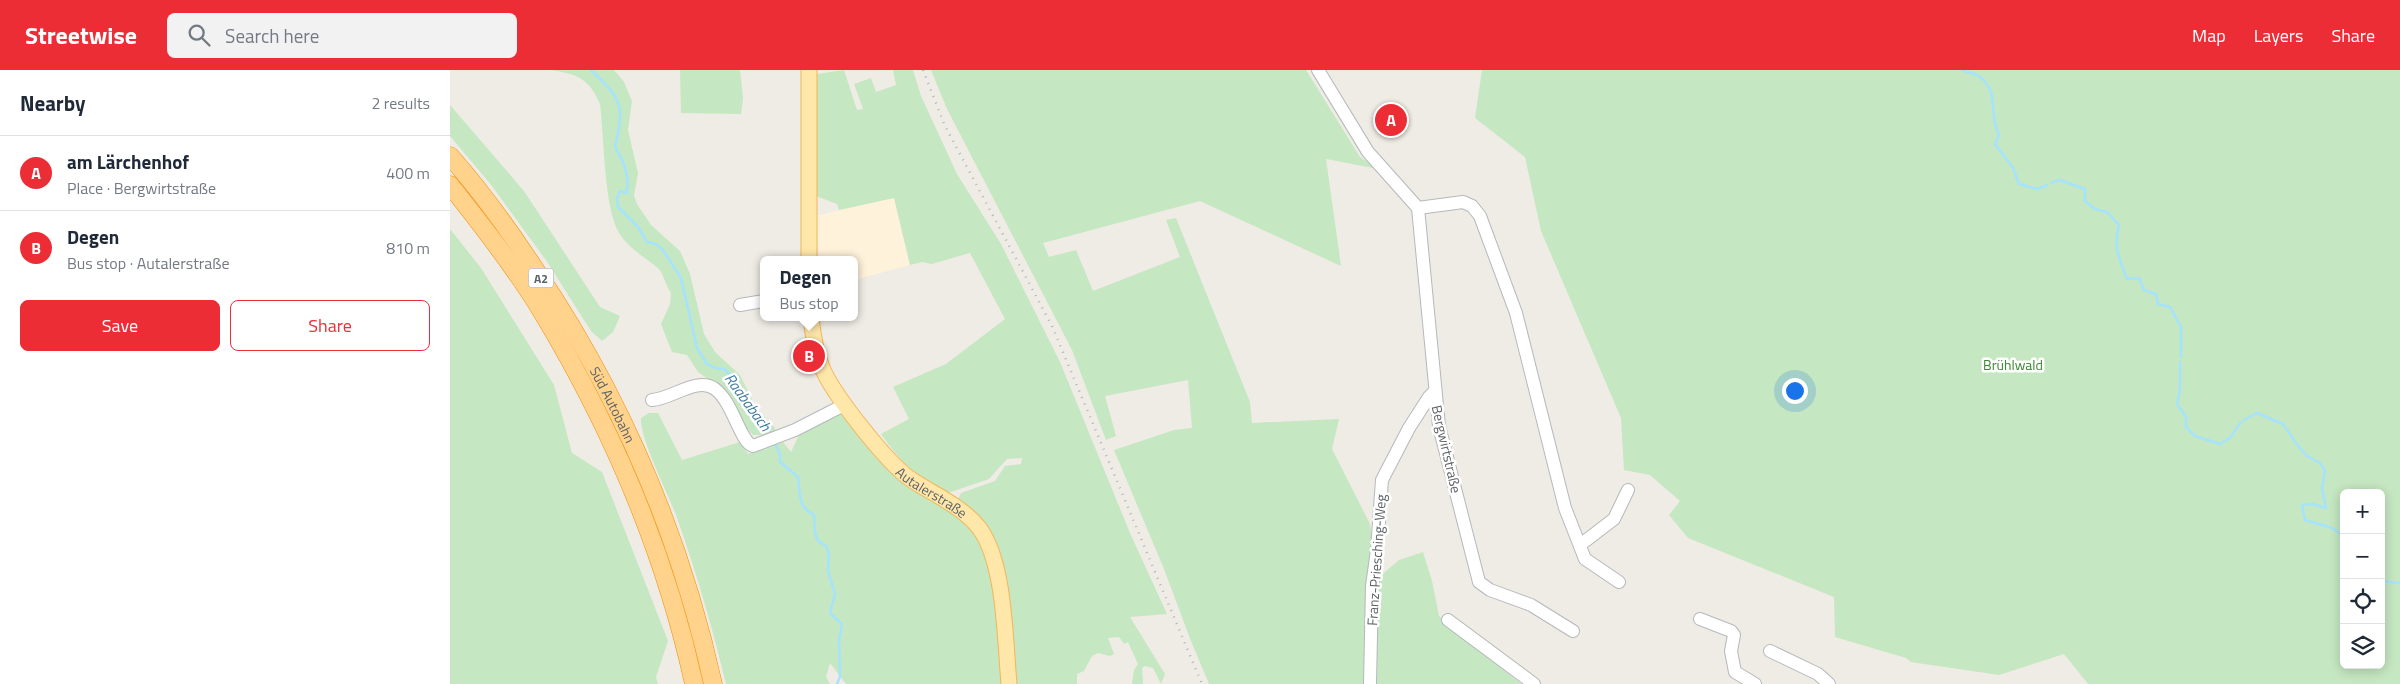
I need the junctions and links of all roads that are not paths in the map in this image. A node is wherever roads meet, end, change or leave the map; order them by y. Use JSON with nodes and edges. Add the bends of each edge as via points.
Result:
{"nodes":[{"id":1,"x":808,"y":70,"type":"edge"},
{"id":2,"x":1318,"y":70,"type":"edge"},
{"id":3,"x":450,"y":156,"type":"edge"},
{"id":4,"x":450,"y":184,"type":"edge"},
{"id":5,"x":1418,"y":208,"type":"junction"},
{"id":6,"x":809,"y":256,"type":"edge"},
{"id":7,"x":760,"y":302,"type":"edge"},
{"id":8,"x":740,"y":305,"type":"dead end"},
{"id":9,"x":812,"y":321,"type":"edge"},
{"id":10,"x":1434,"y":392,"type":"junction"},
{"id":11,"x":652,"y":400,"type":"dead end"},
{"id":12,"x":844,"y":404,"type":"junction"},
{"id":13,"x":1628,"y":490,"type":"dead end"},
{"id":14,"x":1580,"y":545,"type":"junction"},
{"id":15,"x":1619,"y":582,"type":"dead end"},
{"id":16,"x":1700,"y":619,"type":"dead end"},
{"id":17,"x":1448,"y":620,"type":"dead end"},
{"id":18,"x":1573,"y":631,"type":"dead end"},
{"id":19,"x":1770,"y":651,"type":"dead end"},
{"id":20,"x":694,"y":684,"type":"edge"},
{"id":21,"x":713,"y":684,"type":"edge"},
{"id":22,"x":1009,"y":684,"type":"edge"},
{"id":23,"x":1370,"y":684,"type":"edge"},
{"id":24,"x":1534,"y":684,"type":"edge"},
{"id":25,"x":1755,"y":684,"type":"edge"},
{"id":26,"x":1829,"y":684,"type":"edge"}],
"edges":[{"from":1,"to":6,"type":"main road"},
{"from":2,"to":5,"type":"street","via":[[1368,152]]},
{"from":3,"to":21,"type":"highway","name":"Süd Autobahn","number":"A2","via":[[516,240],[556,301],[630,434],[693,601]]},
{"from":4,"to":20,"type":"highway","name":"Süd Autobahn","number":"A2","via":[[540,309],[601,419],[660,564]]},
{"from":5,"to":10,"type":"street","name":"Bergwirtstraße"},
{"from":5,"to":14,"type":"street","via":[[1463,202],[1472,206],[1480,216],[1516,313],[1564,508]]},
{"from":7,"to":8,"type":"street"},
{"from":9,"to":12,"type":"main road","name":"Autalerstraße","via":[[816,354]]},
{"from":10,"to":18,"type":"street","name":"Bergwirtstraße","via":[[1439,426],[1479,582],[1490,590],[1531,605]]},
{"from":10,"to":23,"type":"street","name":"Franz-Priesching-Weg","via":[[1382,480],[1372,586]]},
{"from":11,"to":12,"type":"street","via":[[696,386],[710,386],[726,400],[748,444],[753,446]]},
{"from":12,"to":22,"type":"main road","name":"Autalerstraße","via":[[908,477],[958,509],[979,528],[993,554]]},
{"from":13,"to":14,"type":"street","via":[[1614,519]]},
{"from":14,"to":15,"type":"street","via":[[1585,559]]},
{"from":16,"to":25,"type":"street","via":[[1731,631],[1736,672]]},
{"from":17,"to":24,"type":"street"},
{"from":19,"to":26,"type":"street","via":[[1818,674]]}]}
